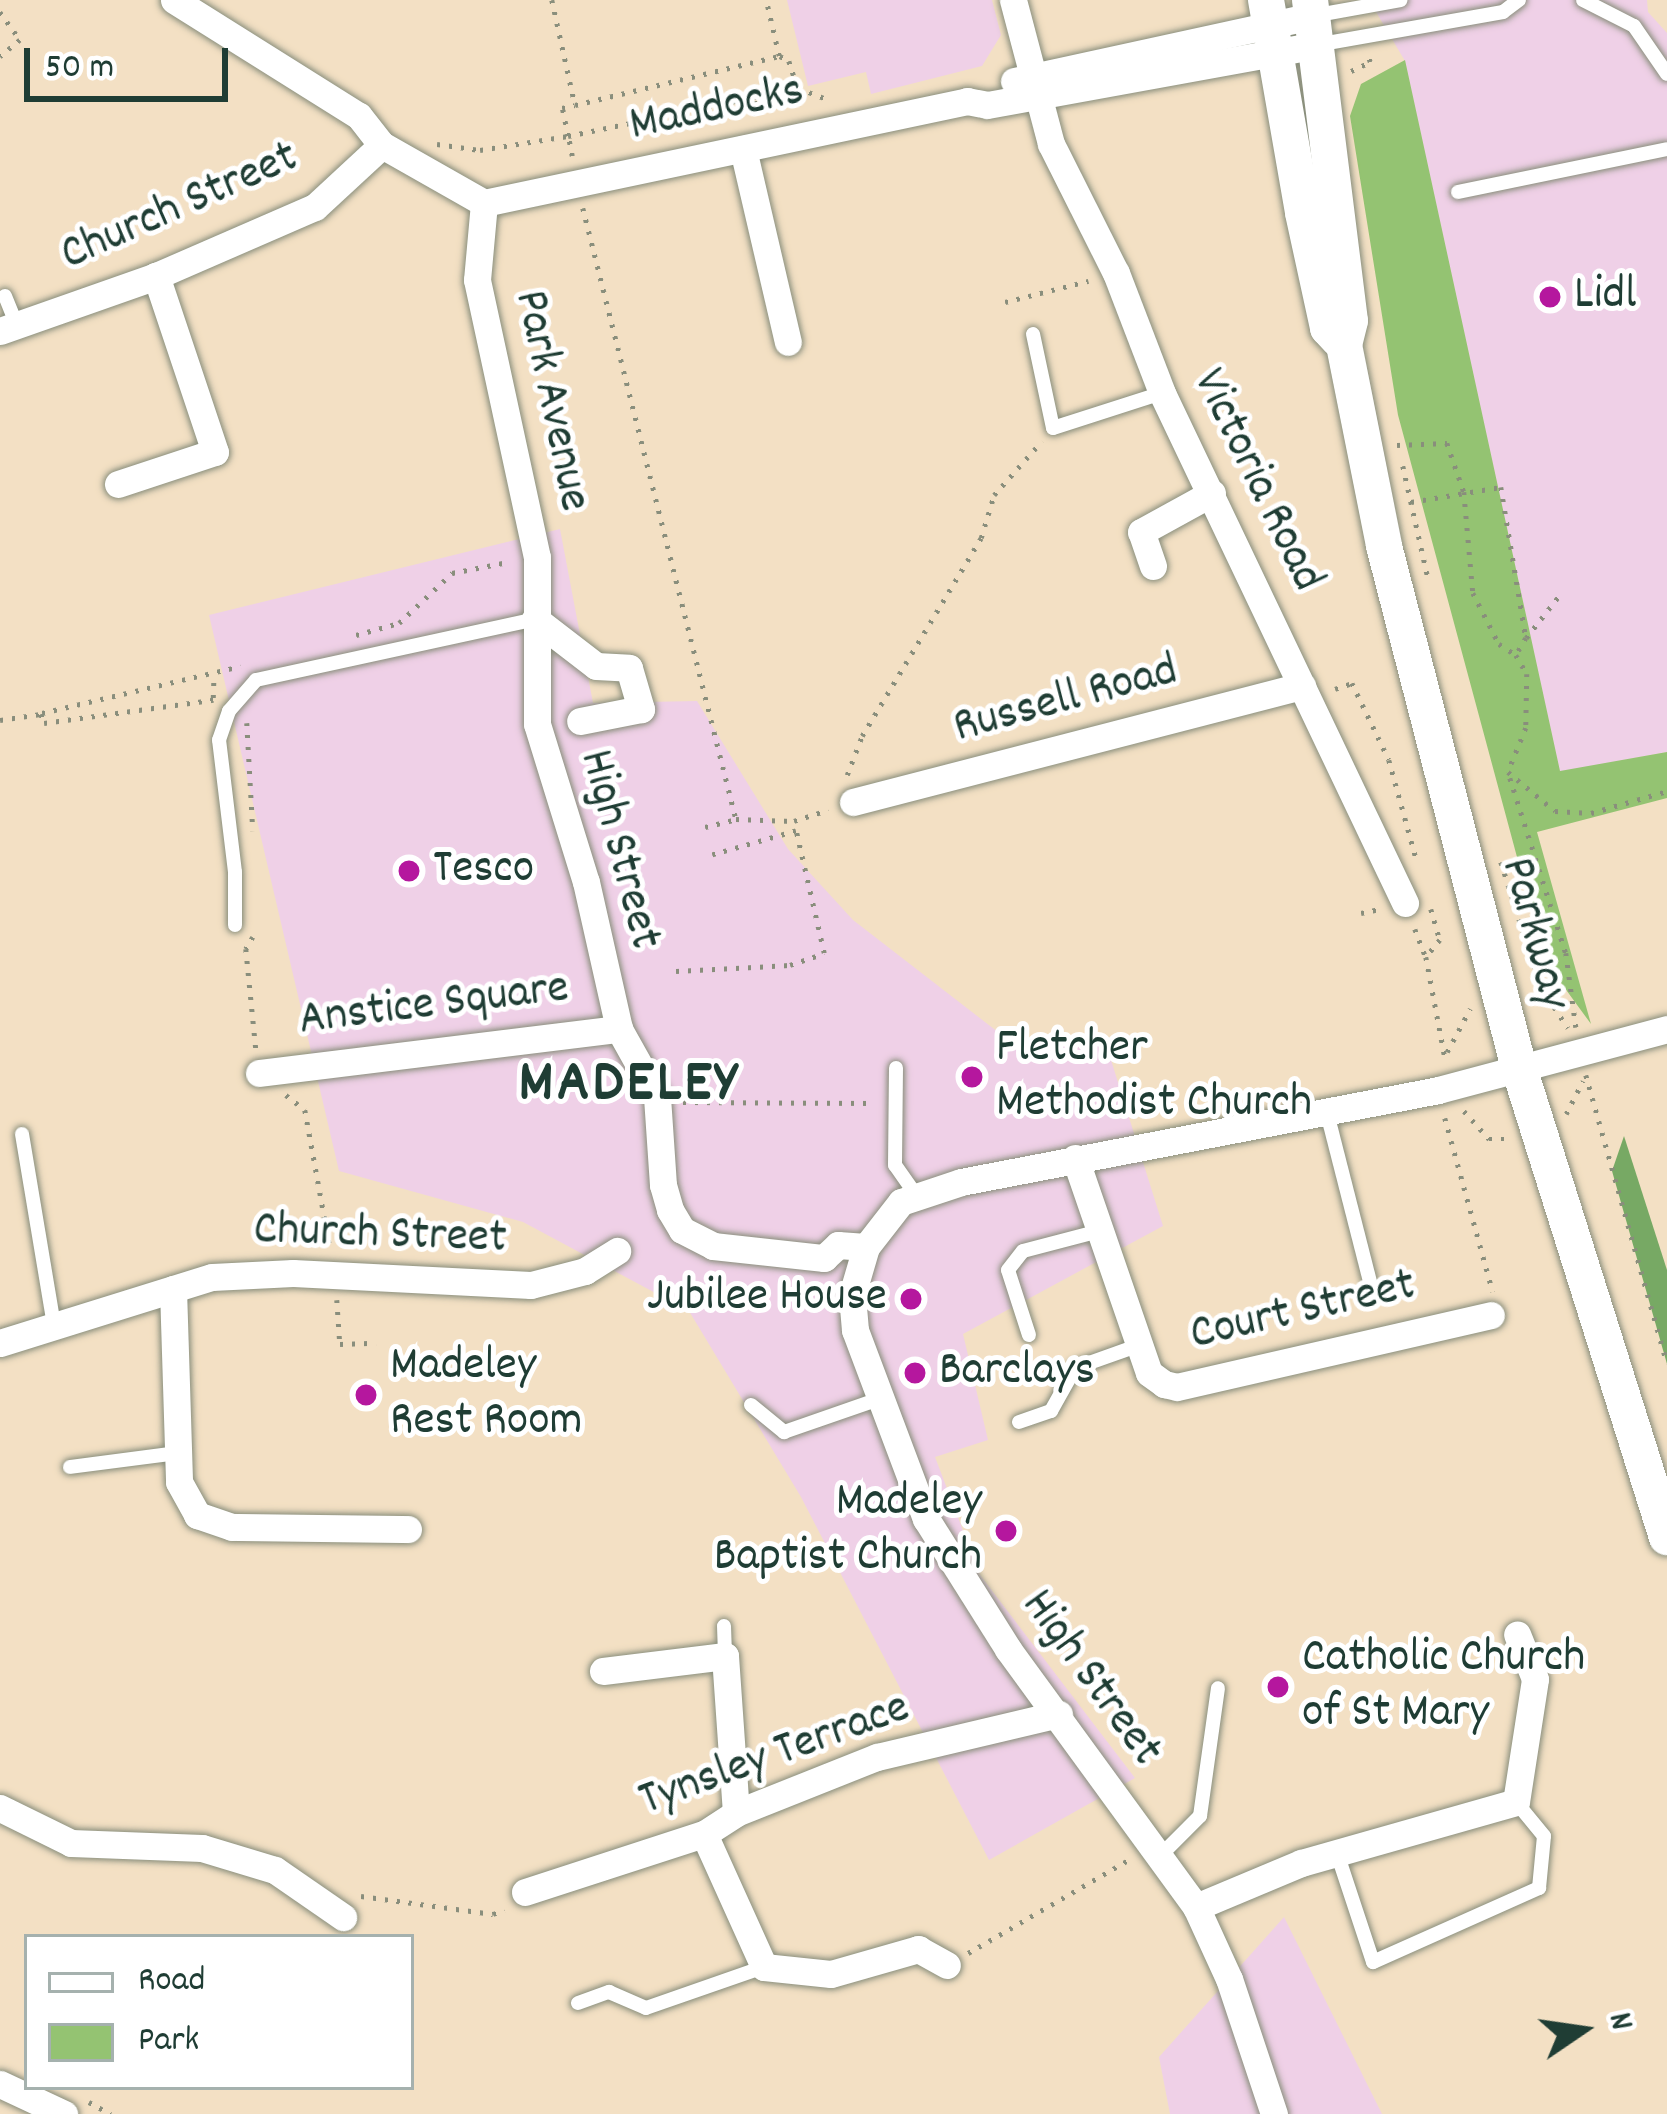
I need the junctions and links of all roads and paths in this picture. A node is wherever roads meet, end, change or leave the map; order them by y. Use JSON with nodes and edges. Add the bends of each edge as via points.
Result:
{"nodes":[{"id":1,"x":175,"y":0,"type":"edge"},
{"id":2,"x":551,"y":0,"type":"edge"},
{"id":3,"x":766,"y":0,"type":"edge"},
{"id":4,"x":1013,"y":0,"type":"edge"},
{"id":5,"x":1401,"y":0,"type":"edge"},
{"id":6,"x":1519,"y":0,"type":"edge"},
{"id":7,"x":1592,"y":1,"type":"edge"},
{"id":8,"x":0,"y":12,"type":"edge"},
{"id":9,"x":1313,"y":20,"type":"edge"},
{"id":10,"x":1269,"y":26,"type":"edge"},
{"id":11,"x":779,"y":56,"type":"junction"},
{"id":12,"x":0,"y":57,"type":"edge"},
{"id":13,"x":1667,"y":74,"type":"edge"},
{"id":14,"x":1034,"y":86,"type":"junction"},
{"id":15,"x":798,"y":88,"type":"junction"},
{"id":16,"x":754,"y":97,"type":"junction"},
{"id":17,"x":574,"y":105,"type":"junction"},
{"id":18,"x":657,"y":116,"type":"junction"},
{"id":19,"x":755,"y":116,"type":"dead end"},
{"id":20,"x":859,"y":128,"type":"junction"},
{"id":21,"x":568,"y":136,"type":"junction"},
{"id":22,"x":661,"y":137,"type":"dead end"},
{"id":23,"x":382,"y":146,"type":"junction"},
{"id":24,"x":743,"y":149,"type":"junction"},
{"id":25,"x":1667,"y":149,"type":"edge"},
{"id":26,"x":409,"y":159,"type":"junction"},
{"id":27,"x":577,"y":185,"type":"junction"},
{"id":28,"x":1458,"y":193,"type":"dead end"},
{"id":29,"x":484,"y":203,"type":"junction"},
{"id":30,"x":1116,"y":273,"type":"junction"},
{"id":31,"x":156,"y":276,"type":"junction"},
{"id":32,"x":5,"y":296,"type":"dead end"},
{"id":33,"x":1005,"y":302,"type":"dead end"},
{"id":34,"x":8,"y":328,"type":"edge"},
{"id":35,"x":1033,"y":334,"type":"dead end"},
{"id":36,"x":788,"y":342,"type":"dead end"},
{"id":37,"x":1344,"y":345,"type":"junction"},
{"id":38,"x":1162,"y":393,"type":"junction"},
{"id":39,"x":1053,"y":428,"type":"junction"},
{"id":40,"x":1397,"y":445,"type":"dead end"},
{"id":41,"x":118,"y":484,"type":"dead end"},
{"id":42,"x":1464,"y":492,"type":"junction"},
{"id":43,"x":1212,"y":493,"type":"junction"},
{"id":44,"x":1411,"y":502,"type":"dead end"},
{"id":45,"x":537,"y":556,"type":"junction"},
{"id":46,"x":1153,"y":566,"type":"dead end"},
{"id":47,"x":1558,"y":597,"type":"dead end"},
{"id":48,"x":535,"y":619,"type":"junction"},
{"id":49,"x":1526,"y":638,"type":"junction"},
{"id":50,"x":337,"y":640,"type":"dead end"},
{"id":51,"x":1516,"y":655,"type":"junction"},
{"id":52,"x":255,"y":663,"type":"dead end"},
{"id":53,"x":214,"y":674,"type":"junction"},
{"id":54,"x":1302,"y":686,"type":"junction"},
{"id":55,"x":213,"y":700,"type":"junction"},
{"id":56,"x":229,"y":711,"type":"junction"},
{"id":57,"x":41,"y":714,"type":"junction"},
{"id":58,"x":0,"y":720,"type":"edge"},
{"id":59,"x":580,"y":721,"type":"dead end"},
{"id":60,"x":1508,"y":772,"type":"junction"},
{"id":61,"x":1667,"y":791,"type":"edge"},
{"id":62,"x":843,"y":805,"type":"junction"},
{"id":63,"x":736,"y":819,"type":"junction"},
{"id":64,"x":794,"y":821,"type":"junction"},
{"id":65,"x":705,"y":827,"type":"dead end"},
{"id":66,"x":796,"y":832,"type":"junction"},
{"id":67,"x":253,"y":840,"type":"dead end"},
{"id":68,"x":712,"y":855,"type":"dead end"},
{"id":69,"x":1405,"y":903,"type":"dead end"},
{"id":70,"x":235,"y":925,"type":"dead end"},
{"id":71,"x":256,"y":932,"type":"dead end"},
{"id":72,"x":1533,"y":966,"type":"dead end"},
{"id":73,"x":676,"y":971,"type":"dead end"},
{"id":74,"x":1473,"y":1004,"type":"dead end"},
{"id":75,"x":619,"y":1029,"type":"junction"},
{"id":76,"x":1667,"y":1029,"type":"edge"},
{"id":77,"x":1446,"y":1053,"type":"dead end"},
{"id":78,"x":896,"y":1068,"type":"dead end"},
{"id":79,"x":1519,"y":1068,"type":"junction"},
{"id":80,"x":260,"y":1073,"type":"joint"},
{"id":81,"x":1449,"y":1097,"type":"dead end"},
{"id":82,"x":1441,"y":1101,"type":"dead end"},
{"id":83,"x":683,"y":1102,"type":"dead end"},
{"id":84,"x":895,"y":1104,"type":"junction"},
{"id":85,"x":304,"y":1110,"type":"dead end"},
{"id":86,"x":1327,"y":1113,"type":"junction"},
{"id":87,"x":1560,"y":1124,"type":"dead end"},
{"id":88,"x":22,"y":1134,"type":"dead end"},
{"id":89,"x":1515,"y":1139,"type":"dead end"},
{"id":90,"x":1075,"y":1158,"type":"junction"},
{"id":91,"x":916,"y":1195,"type":"junction"},
{"id":92,"x":1099,"y":1231,"type":"junction"},
{"id":93,"x":866,"y":1247,"type":"junction"},
{"id":94,"x":617,"y":1252,"type":"dead end"},
{"id":95,"x":824,"y":1258,"type":"junction"},
{"id":96,"x":335,"y":1275,"type":"junction"},
{"id":97,"x":1370,"y":1282,"type":"dead end"},
{"id":98,"x":173,"y":1289,"type":"junction"},
{"id":99,"x":854,"y":1291,"type":"junction"},
{"id":100,"x":1491,"y":1315,"type":"joint"},
{"id":101,"x":54,"y":1326,"type":"junction"},
{"id":102,"x":1029,"y":1334,"type":"dead end"},
{"id":103,"x":0,"y":1342,"type":"edge"},
{"id":104,"x":376,"y":1343,"type":"dead end"},
{"id":105,"x":1140,"y":1345,"type":"junction"},
{"id":106,"x":1667,"y":1364,"type":"edge"},
{"id":107,"x":879,"y":1399,"type":"junction"},
{"id":108,"x":752,"y":1405,"type":"dead end"},
{"id":109,"x":1018,"y":1422,"type":"dead end"},
{"id":110,"x":178,"y":1453,"type":"junction"},
{"id":111,"x":70,"y":1467,"type":"dead end"},
{"id":112,"x":408,"y":1528,"type":"dead end"},
{"id":113,"x":1667,"y":1537,"type":"edge"},
{"id":114,"x":724,"y":1626,"type":"dead end"},
{"id":115,"x":1517,"y":1634,"type":"dead end"},
{"id":116,"x":725,"y":1656,"type":"junction"},
{"id":117,"x":603,"y":1671,"type":"dead end"},
{"id":118,"x":1218,"y":1688,"type":"dead end"},
{"id":119,"x":1059,"y":1714,"type":"junction"},
{"id":120,"x":1516,"y":1802,"type":"junction"},
{"id":121,"x":0,"y":1808,"type":"edge"},
{"id":122,"x":736,"y":1813,"type":"junction"},
{"id":123,"x":704,"y":1834,"type":"junction"},
{"id":124,"x":1159,"y":1849,"type":"junction"},
{"id":125,"x":1337,"y":1853,"type":"junction"},
{"id":126,"x":525,"y":1892,"type":"joint"},
{"id":127,"x":323,"y":1894,"type":"joint"},
{"id":128,"x":1196,"y":1907,"type":"junction"},
{"id":129,"x":947,"y":1965,"type":"joint"},
{"id":130,"x":764,"y":1967,"type":"junction"},
{"id":131,"x":578,"y":2002,"type":"dead end"},
{"id":132,"x":0,"y":2084,"type":"edge"},
{"id":133,"x":64,"y":2114,"type":"edge"},
{"id":134,"x":1274,"y":2114,"type":"edge"}],
"edges":[{"from":1,"to":23,"type":"street","via":[[359,116]]},
{"from":2,"to":17,"type":"path"},
{"from":3,"to":11,"type":"path"},
{"from":4,"to":14,"type":"street","name":"Victoria Road"},
{"from":5,"to":9,"type":"lane"},
{"from":6,"to":9,"type":"lane","via":[[1503,11]]},
{"from":7,"to":13,"type":"lane","via":[[1644,36]]},
{"from":8,"to":12,"type":"path","via":[[20,40]]},
{"from":9,"to":10,"type":"street","name":"Maddocks"},
{"from":9,"to":37,"type":"street","name":"Parkway","via":[[1350,321]]},
{"from":10,"to":14,"type":"street","name":"Maddocks"},
{"from":10,"to":37,"type":"street","name":"Parkway","via":[[1328,328]]},
{"from":11,"to":15,"type":"path","via":[[789,61]]},
{"from":11,"to":17,"type":"path"},
{"from":14,"to":20,"type":"street","name":"Maddocks","via":[[982,88],[967,101]]},
{"from":14,"to":30,"type":"street","name":"Victoria Road","via":[[1051,144]]},
{"from":15,"to":16,"type":"path"},
{"from":15,"to":20,"type":"path","via":[[843,105]]},
{"from":16,"to":18,"type":"path"},
{"from":16,"to":19,"type":"path"},
{"from":17,"to":21,"type":"path","via":[[562,108]]},
{"from":18,"to":21,"type":"path"},
{"from":18,"to":22,"type":"path"},
{"from":20,"to":24,"type":"street","name":"Maddocks"},
{"from":21,"to":26,"type":"path","via":[[480,150],[423,142]]},
{"from":21,"to":27,"type":"path"},
{"from":23,"to":26,"type":"street"},
{"from":23,"to":31,"type":"street","name":"Church Street","via":[[315,207]]},
{"from":24,"to":27,"type":"street","name":"Maddocks"},
{"from":24,"to":36,"type":"street"},
{"from":25,"to":28,"type":"lane"},
{"from":26,"to":29,"type":"street"},
{"from":27,"to":29,"type":"street","name":"Maddocks"},
{"from":27,"to":63,"type":"path"},
{"from":29,"to":45,"type":"street","name":"Park Avenue","via":[[477,280]]},
{"from":30,"to":33,"type":"path"},
{"from":30,"to":38,"type":"street","name":"Victoria Road"},
{"from":31,"to":34,"type":"street","name":"Church Street"},
{"from":31,"to":41,"type":"street","via":[[215,452]]},
{"from":32,"to":34,"type":"lane"},
{"from":35,"to":39,"type":"lane"},
{"from":37,"to":79,"type":"street","name":"Parkway","via":[[1384,546]]},
{"from":38,"to":39,"type":"lane"},
{"from":38,"to":43,"type":"street","name":"Victoria Road"},
{"from":39,"to":62,"type":"path","via":[[994,495],[981,538],[862,736]]},
{"from":40,"to":42,"type":"path","via":[[1448,442]]},
{"from":42,"to":44,"type":"path"},
{"from":42,"to":49,"type":"path","via":[[1501,487]]},
{"from":42,"to":51,"type":"path","via":[[1473,593],[1499,644]]},
{"from":43,"to":46,"type":"street","via":[[1141,532]]},
{"from":43,"to":54,"type":"street","name":"Victoria Road"},
{"from":45,"to":48,"type":"street","name":"Park Avenue"},
{"from":45,"to":50,"type":"path","via":[[452,573],[399,623]]},
{"from":47,"to":49,"type":"path"},
{"from":48,"to":56,"type":"lane","via":[[256,680]]},
{"from":48,"to":59,"type":"street","via":[[596,666],[629,668],[641,709]]},
{"from":48,"to":75,"type":"street","name":"High Street","via":[[537,724],[586,882]]},
{"from":49,"to":51,"type":"path"},
{"from":51,"to":60,"type":"path","via":[[1529,700]]},
{"from":52,"to":53,"type":"path"},
{"from":53,"to":55,"type":"path"},
{"from":53,"to":57,"type":"path"},
{"from":54,"to":62,"type":"street","name":"Russell Road"},
{"from":54,"to":69,"type":"street","name":"Victoria Road"},
{"from":55,"to":56,"type":"path"},
{"from":55,"to":57,"type":"path","via":[[44,723]]},
{"from":56,"to":67,"type":"path","via":[[249,724]]},
{"from":56,"to":70,"type":"lane","via":[[220,740]]},
{"from":57,"to":58,"type":"path"},
{"from":60,"to":61,"type":"path","via":[[1555,811],[1591,813]]},
{"from":60,"to":72,"type":"path","via":[[1566,953],[1577,1038]]},
{"from":62,"to":64,"type":"path"},
{"from":63,"to":64,"type":"path"},
{"from":63,"to":65,"type":"path"},
{"from":64,"to":66,"type":"path"},
{"from":66,"to":68,"type":"path"},
{"from":66,"to":73,"type":"path","via":[[824,953],[790,965]]},
{"from":71,"to":80,"type":"path","via":[[246,949]]},
{"from":74,"to":77,"type":"path"},
{"from":75,"to":80,"type":"street","name":"Anstice Square"},
{"from":75,"to":95,"type":"street","name":"High Street","via":[[658,1097],[663,1185],[682,1230],[713,1246]]},
{"from":76,"to":79,"type":"street"},
{"from":78,"to":84,"type":"lane"},
{"from":79,"to":86,"type":"street"},
{"from":79,"to":113,"type":"street","name":"Parkway"},
{"from":81,"to":89,"type":"path","via":[[1489,1139]]},
{"from":82,"to":100,"type":"path","via":[[1495,1298]]},
{"from":83,"to":84,"type":"path"},
{"from":84,"to":91,"type":"lane","via":[[895,1165]]},
{"from":85,"to":96,"type":"path"},
{"from":86,"to":90,"type":"street"},
{"from":86,"to":97,"type":"lane"},
{"from":87,"to":106,"type":"path","via":[[1585,1072]]},
{"from":88,"to":101,"type":"lane"},
{"from":90,"to":91,"type":"street"},
{"from":90,"to":92,"type":"street","name":"Court Street"},
{"from":91,"to":93,"type":"street"},
{"from":92,"to":102,"type":"lane","via":[[1023,1251],[1008,1270]]},
{"from":92,"to":105,"type":"street","name":"Court Street"},
{"from":93,"to":95,"type":"street","name":"High Street","via":[[838,1245]]},
{"from":93,"to":99,"type":"street","name":"High Street"},
{"from":94,"to":96,"type":"street","name":"Church Street","via":[[531,1286]]},
{"from":95,"to":99,"type":"street"},
{"from":96,"to":98,"type":"street","name":"Church Street","via":[[212,1277]]},
{"from":96,"to":104,"type":"path","via":[[340,1344]]},
{"from":98,"to":101,"type":"street","name":"Church Street"},
{"from":98,"to":110,"type":"street"},
{"from":99,"to":107,"type":"street","name":"High Street","via":[[855,1330]]},
{"from":100,"to":105,"type":"street","name":"Court Street","via":[[1177,1387],[1149,1373]]},
{"from":101,"to":103,"type":"street","name":"Church Street"},
{"from":105,"to":109,"type":"lane","via":[[1075,1368],[1051,1412]]},
{"from":107,"to":108,"type":"lane","via":[[784,1432]]},
{"from":107,"to":119,"type":"street","name":"High Street","via":[[926,1520]]},
{"from":110,"to":111,"type":"lane"},
{"from":110,"to":112,"type":"street","via":[[179,1482],[197,1514],[232,1527]]},
{"from":114,"to":116,"type":"lane"},
{"from":115,"to":120,"type":"street","via":[[1535,1679]]},
{"from":116,"to":117,"type":"street"},
{"from":116,"to":122,"type":"street"},
{"from":118,"to":124,"type":"lane","via":[[1200,1816]]},
{"from":119,"to":122,"type":"street","name":"Tynsley Terrace","via":[[877,1757]]},
{"from":119,"to":124,"type":"street","name":"High Street"},
{"from":120,"to":125,"type":"street"},
{"from":120,"to":125,"type":"lane","via":[[1544,1835],[1539,1888],[1373,1961]]},
{"from":121,"to":127,"type":"street","via":[[71,1843],[202,1848]]},
{"from":122,"to":123,"type":"street","name":"Tynsley Terrace"},
{"from":123,"to":126,"type":"street","name":"Tynsley Terrace"},
{"from":123,"to":130,"type":"street"},
{"from":124,"to":128,"type":"street","name":"High Street"},
{"from":124,"to":129,"type":"path"},
{"from":125,"to":128,"type":"street"},
{"from":126,"to":127,"type":"path","via":[[518,1906],[493,1914]]},
{"from":128,"to":134,"type":"street","name":"High Street"},
{"from":129,"to":130,"type":"street","via":[[918,1949],[831,1974]]},
{"from":130,"to":131,"type":"lane","via":[[646,2008],[609,1992]]},
{"from":132,"to":133,"type":"street"}]}
